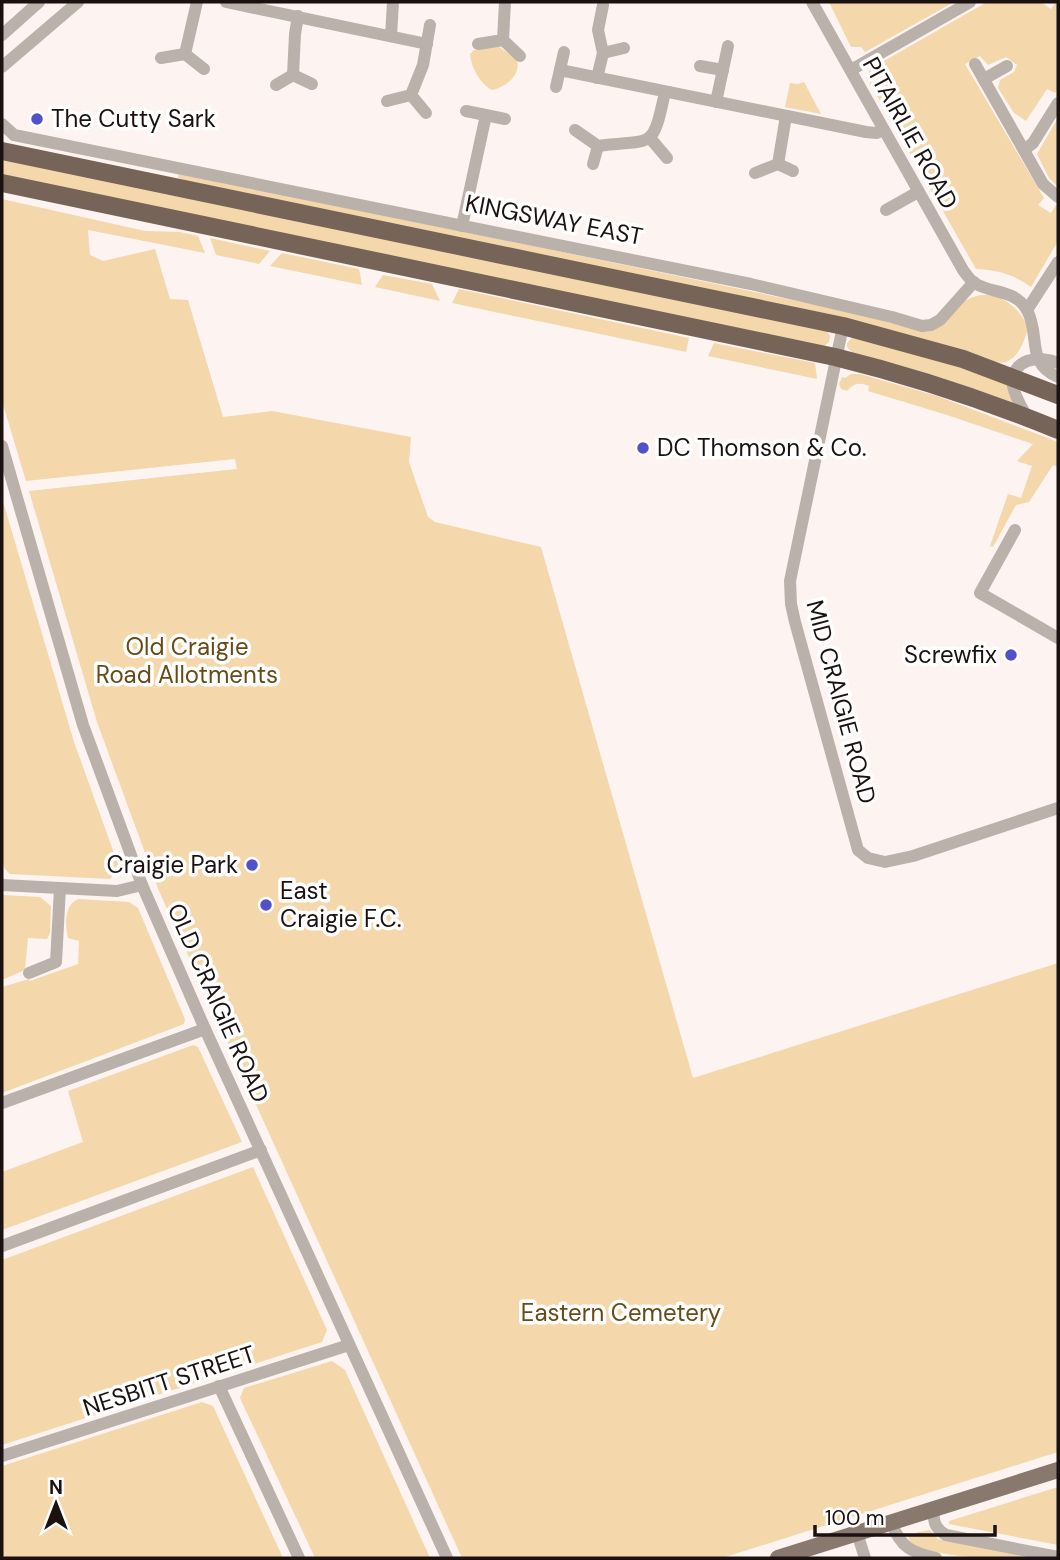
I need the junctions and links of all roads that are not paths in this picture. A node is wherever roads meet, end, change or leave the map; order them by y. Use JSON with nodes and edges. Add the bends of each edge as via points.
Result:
{"nodes":[{"id":1,"x":39,"y":2,"type":"edge"},
{"id":2,"x":78,"y":2,"type":"edge"},
{"id":3,"x":197,"y":2,"type":"edge"},
{"id":4,"x":226,"y":2,"type":"edge"},
{"id":5,"x":394,"y":2,"type":"edge"},
{"id":6,"x":505,"y":2,"type":"edge"},
{"id":7,"x":812,"y":2,"type":"edge"},
{"id":8,"x":970,"y":2,"type":"edge"},
{"id":9,"x":254,"y":4,"type":"edge"},
{"id":10,"x":603,"y":5,"type":"dead end"},
{"id":11,"x":299,"y":16,"type":"junction"},
{"id":12,"x":430,"y":25,"type":"dead end"},
{"id":13,"x":2,"y":35,"type":"edge"},
{"id":14,"x":391,"y":36,"type":"junction"},
{"id":15,"x":503,"y":40,"type":"junction"},
{"id":16,"x":426,"y":44,"type":"junction"},
{"id":17,"x":478,"y":44,"type":"dead end"},
{"id":18,"x":728,"y":46,"type":"dead end"},
{"id":19,"x":624,"y":48,"type":"dead end"},
{"id":20,"x":564,"y":52,"type":"dead end"},
{"id":21,"x":603,"y":53,"type":"junction"},
{"id":22,"x":185,"y":54,"type":"junction"},
{"id":23,"x":520,"y":56,"type":"dead end"},
{"id":24,"x":161,"y":58,"type":"dead end"},
{"id":25,"x":975,"y":64,"type":"dead end"},
{"id":26,"x":2,"y":66,"type":"edge"},
{"id":27,"x":700,"y":66,"type":"dead end"},
{"id":28,"x":1007,"y":66,"type":"dead end"},
{"id":29,"x":204,"y":69,"type":"dead end"},
{"id":30,"x":851,"y":70,"type":"junction"},
{"id":31,"x":560,"y":71,"type":"junction"},
{"id":32,"x":723,"y":71,"type":"junction"},
{"id":33,"x":293,"y":75,"type":"junction"},
{"id":34,"x":597,"y":78,"type":"junction"},
{"id":35,"x":984,"y":79,"type":"junction"},
{"id":36,"x":312,"y":84,"type":"dead end"},
{"id":37,"x":276,"y":85,"type":"dead end"},
{"id":38,"x":556,"y":87,"type":"dead end"},
{"id":39,"x":665,"y":92,"type":"junction"},
{"id":40,"x":411,"y":95,"type":"junction"},
{"id":41,"x":387,"y":101,"type":"dead end"},
{"id":42,"x":716,"y":102,"type":"junction"},
{"id":43,"x":1058,"y":103,"type":"edge"},
{"id":44,"x":466,"y":111,"type":"dead end"},
{"id":45,"x":426,"y":113,"type":"dead end"},
{"id":46,"x":486,"y":115,"type":"junction"},
{"id":47,"x":786,"y":116,"type":"junction"},
{"id":48,"x":505,"y":119,"type":"dead end"},
{"id":49,"x":2,"y":124,"type":"edge"},
{"id":50,"x":575,"y":130,"type":"dead end"},
{"id":51,"x":883,"y":130,"type":"junction"},
{"id":52,"x":650,"y":138,"type":"junction"},
{"id":53,"x":598,"y":146,"type":"junction"},
{"id":54,"x":1024,"y":150,"type":"junction"},
{"id":55,"x":2,"y":151,"type":"edge"},
{"id":56,"x":667,"y":158,"type":"dead end"},
{"id":57,"x":593,"y":164,"type":"dead end"},
{"id":58,"x":778,"y":164,"type":"junction"},
{"id":59,"x":793,"y":171,"type":"dead end"},
{"id":60,"x":755,"y":173,"type":"dead end"},
{"id":61,"x":2,"y":183,"type":"edge"},
{"id":62,"x":918,"y":192,"type":"junction"},
{"id":63,"x":1058,"y":197,"type":"edge"},
{"id":64,"x":886,"y":210,"type":"dead end"},
{"id":65,"x":462,"y":226,"type":"junction"},
{"id":66,"x":1058,"y":262,"type":"edge"},
{"id":67,"x":974,"y":282,"type":"junction"},
{"id":68,"x":1027,"y":310,"type":"junction"},
{"id":69,"x":843,"y":326,"type":"junction"},
{"id":70,"x":835,"y":357,"type":"junction"},
{"id":71,"x":1037,"y":358,"type":"junction"},
{"id":72,"x":1058,"y":363,"type":"edge"},
{"id":73,"x":1013,"y":377,"type":"junction"},
{"id":74,"x":1058,"y":377,"type":"edge"},
{"id":75,"x":1058,"y":395,"type":"edge"},
{"id":76,"x":1027,"y":417,"type":"junction"},
{"id":77,"x":1058,"y":430,"type":"edge"},
{"id":78,"x":2,"y":446,"type":"edge"},
{"id":79,"x":5,"y":468,"type":"edge"},
{"id":80,"x":1015,"y":530,"type":"dead end"},
{"id":81,"x":1058,"y":638,"type":"edge"},
{"id":82,"x":1058,"y":808,"type":"edge"},
{"id":83,"x":2,"y":885,"type":"edge"},
{"id":84,"x":142,"y":885,"type":"junction"},
{"id":85,"x":60,"y":888,"type":"junction"},
{"id":86,"x":29,"y":973,"type":"dead end"},
{"id":87,"x":205,"y":1029,"type":"junction"},
{"id":88,"x":2,"y":1103,"type":"edge"},
{"id":89,"x":261,"y":1150,"type":"junction"},
{"id":90,"x":2,"y":1245,"type":"edge"},
{"id":91,"x":349,"y":1345,"type":"junction"},
{"id":92,"x":219,"y":1386,"type":"junction"},
{"id":93,"x":2,"y":1457,"type":"edge"},
{"id":94,"x":1058,"y":1469,"type":"edge"},
{"id":95,"x":933,"y":1509,"type":"junction"},
{"id":96,"x":891,"y":1522,"type":"junction"},
{"id":97,"x":857,"y":1533,"type":"junction"},
{"id":98,"x":1058,"y":1557,"type":"edge"},
{"id":99,"x":299,"y":1558,"type":"edge"},
{"id":100,"x":447,"y":1558,"type":"edge"},
{"id":101,"x":778,"y":1558,"type":"edge"},
{"id":102,"x":865,"y":1558,"type":"edge"},
{"id":103,"x":936,"y":1558,"type":"edge"}],
"edges":[{"from":1,"to":13,"type":"street"},
{"from":2,"to":26,"type":"street"},
{"from":3,"to":22,"type":"street"},
{"from":4,"to":9,"type":"street"},
{"from":5,"to":14,"type":"street"},
{"from":6,"to":15,"type":"street"},
{"from":7,"to":30,"type":"street","name":"PITAIRLIE ROAD"},
{"from":8,"to":30,"type":"street"},
{"from":9,"to":11,"type":"street"},
{"from":10,"to":21,"type":"street","via":[[598,30]]},
{"from":11,"to":14,"type":"street"},
{"from":11,"to":33,"type":"street"},
{"from":12,"to":16,"type":"street"},
{"from":14,"to":16,"type":"street"},
{"from":15,"to":17,"type":"street"},
{"from":15,"to":23,"type":"street"},
{"from":16,"to":40,"type":"street"},
{"from":18,"to":32,"type":"street"},
{"from":19,"to":21,"type":"street"},
{"from":20,"to":31,"type":"street"},
{"from":21,"to":34,"type":"street"},
{"from":22,"to":24,"type":"street"},
{"from":22,"to":29,"type":"street"},
{"from":25,"to":35,"type":"street"},
{"from":27,"to":32,"type":"street"},
{"from":28,"to":35,"type":"street"},
{"from":30,"to":51,"type":"street","name":"PITAIRLIE ROAD"},
{"from":31,"to":34,"type":"street"},
{"from":31,"to":38,"type":"street"},
{"from":32,"to":42,"type":"street"},
{"from":33,"to":36,"type":"street"},
{"from":33,"to":37,"type":"street"},
{"from":34,"to":39,"type":"street"},
{"from":35,"to":54,"type":"street"},
{"from":39,"to":42,"type":"street"},
{"from":39,"to":52,"type":"street"},
{"from":40,"to":41,"type":"street"},
{"from":40,"to":45,"type":"street"},
{"from":42,"to":47,"type":"street"},
{"from":43,"to":54,"type":"street"},
{"from":44,"to":46,"type":"street"},
{"from":46,"to":48,"type":"street"},
{"from":46,"to":65,"type":"street"},
{"from":47,"to":51,"type":"street","via":[[866,132]]},
{"from":47,"to":58,"type":"street"},
{"from":49,"to":65,"type":"street","name":"KINGSWAY EAST","via":[[14,135]]},
{"from":50,"to":53,"type":"street"},
{"from":51,"to":62,"type":"street","name":"PITAIRLIE ROAD"},
{"from":52,"to":53,"type":"street","via":[[635,144]]},
{"from":52,"to":56,"type":"street"},
{"from":53,"to":57,"type":"street"},
{"from":54,"to":63,"type":"street","via":[[1043,184]]},
{"from":55,"to":69,"type":"highway","name":"KINGSWAY EAST"},
{"from":58,"to":59,"type":"street"},
{"from":58,"to":60,"type":"street"},
{"from":61,"to":70,"type":"highway"},
{"from":62,"to":64,"type":"street"},
{"from":62,"to":67,"type":"street","name":"PITAIRLIE ROAD"},
{"from":65,"to":67,"type":"street","name":"KINGSWAY EAST","via":[[751,284],[922,326],[940,320]]},
{"from":66,"to":68,"type":"street"},
{"from":67,"to":68,"type":"street","via":[[1008,293]]},
{"from":68,"to":71,"type":"street"},
{"from":69,"to":70,"type":"street"},
{"from":69,"to":73,"type":"highway","name":"KINGSWAY EAST"},
{"from":70,"to":76,"type":"highway","via":[[896,372]]},
{"from":70,"to":82,"type":"street","name":"MID CRAIGIE ROAD","via":[[790,593],[858,850],[885,862]]},
{"from":71,"to":72,"type":"street"},
{"from":71,"to":73,"type":"street","via":[[1023,362]]},
{"from":71,"to":74,"type":"street"},
{"from":73,"to":75,"type":"highway","name":"KINGSWAY EAST"},
{"from":73,"to":76,"type":"street"},
{"from":76,"to":77,"type":"highway"},
{"from":78,"to":79,"type":"street","name":"OLD CRAIGIE ROAD"},
{"from":79,"to":84,"type":"street","name":"OLD CRAIGIE ROAD","via":[[83,725]]},
{"from":80,"to":81,"type":"street","via":[[980,593]]},
{"from":83,"to":85,"type":"street"},
{"from":84,"to":85,"type":"street","via":[[117,891]]},
{"from":84,"to":87,"type":"street","name":"OLD CRAIGIE ROAD"},
{"from":85,"to":86,"type":"street","via":[[56,962]]},
{"from":87,"to":88,"type":"street"},
{"from":87,"to":89,"type":"street","name":"OLD CRAIGIE ROAD"},
{"from":89,"to":90,"type":"street"},
{"from":89,"to":91,"type":"street","name":"OLD CRAIGIE ROAD"},
{"from":91,"to":92,"type":"street","name":"NESBITT STREET"},
{"from":91,"to":100,"type":"street","name":"OLD CRAIGIE ROAD"},
{"from":92,"to":93,"type":"street","name":"NESBITT STREET"},
{"from":92,"to":99,"type":"street"},
{"from":94,"to":95,"type":"main road"},
{"from":95,"to":96,"type":"main road"},
{"from":95,"to":98,"type":"street","via":[[934,1523],[946,1535]]},
{"from":96,"to":97,"type":"main road"},
{"from":96,"to":103,"type":"street","via":[[912,1552]]},
{"from":97,"to":101,"type":"main road"},
{"from":97,"to":102,"type":"street"}]}
